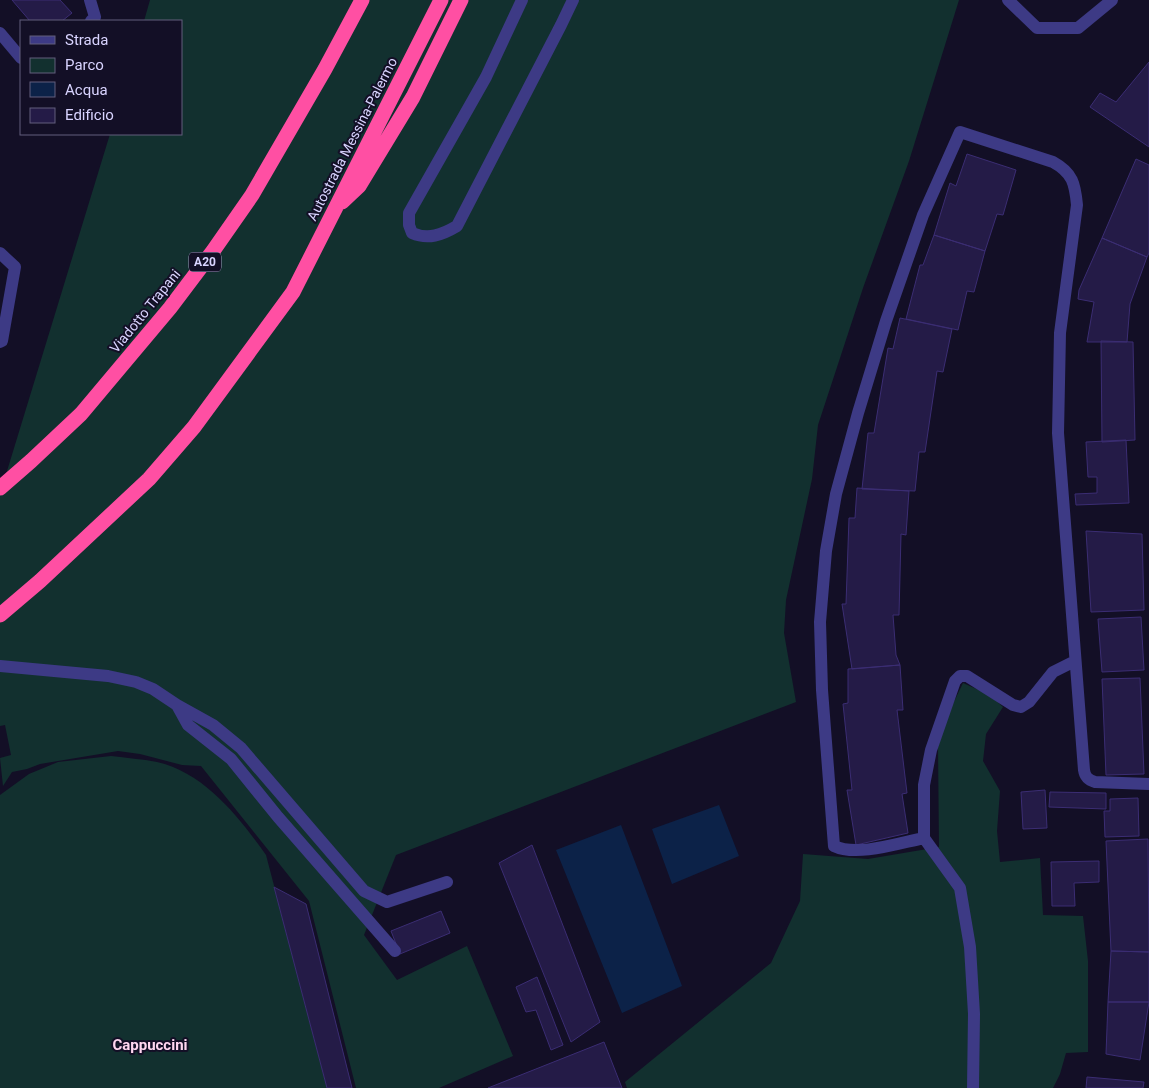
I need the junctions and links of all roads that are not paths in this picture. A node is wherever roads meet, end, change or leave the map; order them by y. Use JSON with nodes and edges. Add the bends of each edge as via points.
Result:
{"nodes":[{"id":1,"x":90,"y":0,"type":"edge"},
{"id":2,"x":362,"y":0,"type":"edge"},
{"id":3,"x":442,"y":0,"type":"edge"},
{"id":4,"x":461,"y":0,"type":"edge"},
{"id":5,"x":522,"y":0,"type":"edge"},
{"id":6,"x":573,"y":0,"type":"edge"},
{"id":7,"x":1008,"y":0,"type":"edge"},
{"id":8,"x":1112,"y":0,"type":"edge"},
{"id":9,"x":92,"y":20,"type":"edge"},
{"id":10,"x":0,"y":33,"type":"edge"},
{"id":11,"x":20,"y":57,"type":"edge"},
{"id":12,"x":334,"y":210,"type":"junction"},
{"id":13,"x":0,"y":253,"type":"edge"},
{"id":14,"x":0,"y":342,"type":"edge"},
{"id":15,"x":0,"y":488,"type":"edge"},
{"id":16,"x":0,"y":615,"type":"edge"},
{"id":17,"x":1075,"y":661,"type":"junction"},
{"id":18,"x":0,"y":666,"type":"edge"},
{"id":19,"x":177,"y":705,"type":"junction"},
{"id":20,"x":1149,"y":784,"type":"edge"},
{"id":21,"x":924,"y":838,"type":"junction"},
{"id":22,"x":447,"y":882,"type":"dead end"},
{"id":23,"x":395,"y":951,"type":"dead end"},
{"id":24,"x":973,"y":1088,"type":"edge"}],
"edges":[{"from":1,"to":9,"type":"lane","via":[[95,17]]},
{"from":2,"to":15,"type":"highway","name":"Viadotto Trapani","number":"A20","via":[[252,195],[213,251],[158,323],[81,414]]},
{"from":3,"to":12,"type":"highway","name":"Autostrada Messina-Palermo"},
{"from":4,"to":12,"type":"highway","via":[[413,97],[359,186]]},
{"from":5,"to":6,"type":"lane","via":[[486,77],[409,213],[412,233],[421,237],[437,236],[457,226]]},
{"from":7,"to":8,"type":"lane","via":[[1037,28],[1078,28]]},
{"from":10,"to":11,"type":"lane"},
{"from":12,"to":16,"type":"highway","name":"Autostrada Messina-Palermo","via":[[293,292],[194,427],[150,479]]},
{"from":13,"to":14,"type":"lane","via":[[14,267]]},
{"from":17,"to":20,"type":"lane","via":[[1085,776],[1095,782]]},
{"from":17,"to":21,"type":"lane","via":[[1053,672],[1029,702],[1021,707],[967,676],[960,676],[955,681],[927,767]]},
{"from":17,"to":21,"type":"lane","via":[[1058,433],[1060,333],[1076,187],[1070,175],[1053,162],[960,132],[923,216],[886,320],[858,413],[826,551],[820,622],[834,846],[855,852]]},
{"from":18,"to":19,"type":"lane","via":[[85,673],[136,682],[154,689]]},
{"from":19,"to":22,"type":"lane","via":[[213,725],[241,748],[364,890],[387,902]]},
{"from":19,"to":23,"type":"lane","via":[[188,725],[231,759]]},
{"from":21,"to":24,"type":"lane","via":[[960,888],[970,947],[974,1014]]}]}
